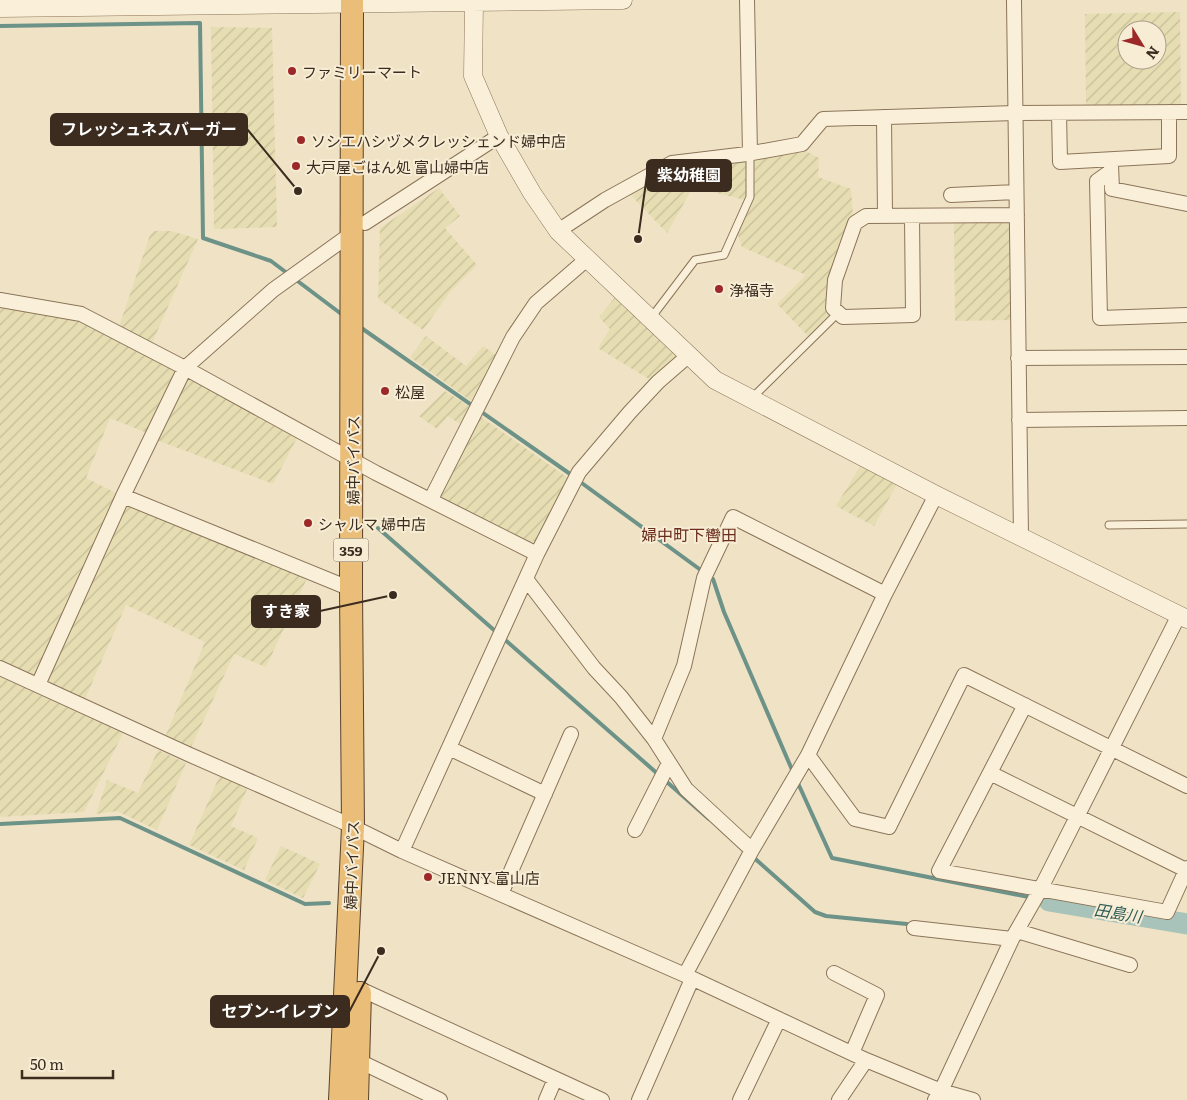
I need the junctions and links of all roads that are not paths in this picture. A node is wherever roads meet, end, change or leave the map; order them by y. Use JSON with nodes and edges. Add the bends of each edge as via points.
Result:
{"nodes":[{"id":1,"x":623,"y":0,"type":"edge"},
{"id":2,"x":747,"y":0,"type":"edge"},
{"id":3,"x":1014,"y":0,"type":"edge"},
{"id":4,"x":272,"y":2,"type":"edge"},
{"id":5,"x":359,"y":2,"type":"edge"},
{"id":6,"x":478,"y":2,"type":"edge"},
{"id":7,"x":0,"y":8,"type":"edge"},
{"id":8,"x":1169,"y":112,"type":"junction"},
{"id":9,"x":1187,"y":112,"type":"edge"},
{"id":10,"x":1015,"y":113,"type":"junction"},
{"id":11,"x":1059,"y":113,"type":"junction"},
{"id":12,"x":884,"y":117,"type":"junction"},
{"id":13,"x":499,"y":136,"type":"junction"},
{"id":14,"x":750,"y":154,"type":"junction"},
{"id":15,"x":1111,"y":165,"type":"junction"},
{"id":16,"x":1016,"y":192,"type":"junction"},
{"id":17,"x":951,"y":195,"type":"dead end"},
{"id":18,"x":1187,"y":204,"type":"edge"},
{"id":19,"x":1017,"y":215,"type":"junction"},
{"id":20,"x":885,"y":216,"type":"junction"},
{"id":21,"x":912,"y":216,"type":"junction"},
{"id":22,"x":358,"y":228,"type":"junction"},
{"id":23,"x":558,"y":231,"type":"junction"},
{"id":24,"x":587,"y":259,"type":"junction"},
{"id":25,"x":0,"y":300,"type":"edge"},
{"id":26,"x":838,"y":313,"type":"junction"},
{"id":27,"x":1187,"y":315,"type":"edge"},
{"id":28,"x":650,"y":318,"type":"junction"},
{"id":29,"x":688,"y":356,"type":"junction"},
{"id":30,"x":1187,"y":357,"type":"edge"},
{"id":31,"x":1018,"y":358,"type":"junction"},
{"id":32,"x":185,"y":368,"type":"junction"},
{"id":33,"x":751,"y":399,"type":"junction"},
{"id":34,"x":1187,"y":418,"type":"edge"},
{"id":35,"x":1019,"y":420,"type":"junction"},
{"id":36,"x":358,"y":463,"type":"junction"},
{"id":37,"x":936,"y":495,"type":"junction"},
{"id":38,"x":124,"y":496,"type":"junction"},
{"id":39,"x":430,"y":499,"type":"junction"},
{"id":40,"x":1187,"y":524,"type":"edge"},
{"id":41,"x":1109,"y":525,"type":"dead end"},
{"id":42,"x":1021,"y":537,"type":"junction"},
{"id":43,"x":537,"y":554,"type":"junction"},
{"id":44,"x":526,"y":579,"type":"junction"},
{"id":45,"x":351,"y":589,"type":"junction"},
{"id":46,"x":885,"y":594,"type":"junction"},
{"id":47,"x":1183,"y":617,"type":"edge"},
{"id":48,"x":0,"y":668,"type":"edge"},
{"id":49,"x":38,"y":685,"type":"junction"},
{"id":50,"x":1025,"y":705,"type":"junction"},
{"id":51,"x":571,"y":734,"type":"dead end"},
{"id":52,"x":654,"y":739,"type":"junction"},
{"id":53,"x":449,"y":748,"type":"junction"},
{"id":54,"x":1111,"y":748,"type":"junction"},
{"id":55,"x":808,"y":755,"type":"junction"},
{"id":56,"x":669,"y":763,"type":"junction"},
{"id":57,"x":990,"y":773,"type":"junction"},
{"id":58,"x":1187,"y":786,"type":"edge"},
{"id":59,"x":545,"y":794,"type":"junction"},
{"id":60,"x":1077,"y":815,"type":"junction"},
{"id":61,"x":635,"y":830,"type":"dead end"},
{"id":62,"x":360,"y":831,"type":"junction"},
{"id":63,"x":752,"y":850,"type":"junction"},
{"id":64,"x":402,"y":851,"type":"junction"},
{"id":65,"x":1186,"y":869,"type":"edge"},
{"id":66,"x":1040,"y":890,"type":"junction"},
{"id":67,"x":501,"y":894,"type":"junction"},
{"id":68,"x":914,"y":928,"type":"dead end"},
{"id":69,"x":1015,"y":935,"type":"junction"},
{"id":70,"x":1130,"y":965,"type":"dead end"},
{"id":71,"x":834,"y":972,"type":"dead end"},
{"id":72,"x":688,"y":977,"type":"junction"},
{"id":73,"x":360,"y":989,"type":"junction"},
{"id":74,"x":779,"y":1019,"type":"junction"},
{"id":75,"x":852,"y":1053,"type":"junction"},
{"id":76,"x":866,"y":1060,"type":"junction"},
{"id":77,"x":359,"y":1061,"type":"junction"},
{"id":78,"x":555,"y":1079,"type":"junction"},
{"id":79,"x":938,"y":1096,"type":"edge"},
{"id":80,"x":340,"y":1100,"type":"edge"},
{"id":81,"x":357,"y":1100,"type":"edge"},
{"id":82,"x":440,"y":1100,"type":"edge"},
{"id":83,"x":546,"y":1100,"type":"edge"},
{"id":84,"x":602,"y":1100,"type":"edge"},
{"id":85,"x":639,"y":1100,"type":"edge"},
{"id":86,"x":740,"y":1100,"type":"edge"},
{"id":87,"x":839,"y":1100,"type":"edge"},
{"id":88,"x":973,"y":1100,"type":"edge"}],
"edges":[{"from":1,"to":6,"type":"street"},
{"from":2,"to":14,"type":"street"},
{"from":3,"to":10,"type":"street"},
{"from":4,"to":5,"type":"street"},
{"from":4,"to":7,"type":"street"},
{"from":5,"to":6,"type":"street"},
{"from":5,"to":22,"type":"highway","name":"婦中バイパス","number":"359"},
{"from":6,"to":13,"type":"street","via":[[472,76]]},
{"from":8,"to":9,"type":"street"},
{"from":8,"to":11,"type":"street"},
{"from":8,"to":15,"type":"street","via":[[1169,156]]},
{"from":10,"to":11,"type":"street"},
{"from":10,"to":12,"type":"street"},
{"from":10,"to":16,"type":"street"},
{"from":11,"to":15,"type":"street","via":[[1060,162]]},
{"from":12,"to":14,"type":"street","via":[[823,119],[802,144]]},
{"from":12,"to":20,"type":"street"},
{"from":13,"to":22,"type":"street"},
{"from":13,"to":23,"type":"street"},
{"from":14,"to":23,"type":"street","via":[[672,163],[605,200]]},
{"from":14,"to":28,"type":"lane","via":[[750,198],[724,255],[695,260]]},
{"from":15,"to":18,"type":"street","via":[[1112,189]]},
{"from":15,"to":27,"type":"street","via":[[1097,180],[1100,318]]},
{"from":16,"to":17,"type":"street"},
{"from":16,"to":19,"type":"street"},
{"from":19,"to":21,"type":"street"},
{"from":19,"to":31,"type":"street"},
{"from":20,"to":21,"type":"street"},
{"from":20,"to":26,"type":"street","via":[[866,216],[855,223],[835,280],[833,308]]},
{"from":21,"to":26,"type":"street","via":[[913,315],[843,317]]},
{"from":22,"to":32,"type":"street","via":[[273,290]]},
{"from":22,"to":36,"type":"highway","name":"婦中バイパス","number":"359"},
{"from":23,"to":24,"type":"street"},
{"from":24,"to":28,"type":"street"},
{"from":24,"to":39,"type":"street","via":[[536,303],[513,337]]},
{"from":25,"to":32,"type":"street","via":[[81,314]]},
{"from":26,"to":33,"type":"lane"},
{"from":28,"to":29,"type":"street"},
{"from":29,"to":33,"type":"street","via":[[715,380]]},
{"from":29,"to":43,"type":"street","via":[[658,382],[579,472]]},
{"from":30,"to":31,"type":"street"},
{"from":31,"to":35,"type":"street"},
{"from":32,"to":36,"type":"street"},
{"from":32,"to":38,"type":"street"},
{"from":33,"to":37,"type":"street"},
{"from":34,"to":35,"type":"street"},
{"from":35,"to":42,"type":"street"},
{"from":36,"to":39,"type":"street"},
{"from":36,"to":45,"type":"highway","name":"婦中バイパス","number":"359"},
{"from":36,"to":62,"type":"highway","name":"婦中バイパス","number":"359"},
{"from":37,"to":42,"type":"street"},
{"from":37,"to":46,"type":"street"},
{"from":38,"to":45,"type":"street"},
{"from":38,"to":49,"type":"street"},
{"from":39,"to":43,"type":"street"},
{"from":40,"to":41,"type":"lane"},
{"from":42,"to":47,"type":"street"},
{"from":43,"to":44,"type":"street"},
{"from":44,"to":52,"type":"street"},
{"from":44,"to":53,"type":"street"},
{"from":45,"to":62,"type":"highway","name":"婦中バイパス","number":"359"},
{"from":46,"to":52,"type":"street","via":[[734,518],[704,578],[684,666]]},
{"from":46,"to":55,"type":"street"},
{"from":47,"to":54,"type":"street"},
{"from":48,"to":49,"type":"street"},
{"from":49,"to":62,"type":"street"},
{"from":50,"to":54,"type":"street"},
{"from":50,"to":55,"type":"street","via":[[964,675],[889,827],[855,819]]},
{"from":50,"to":57,"type":"street"},
{"from":51,"to":59,"type":"street"},
{"from":52,"to":56,"type":"street"},
{"from":53,"to":59,"type":"street"},
{"from":53,"to":64,"type":"street"},
{"from":54,"to":58,"type":"street"},
{"from":54,"to":60,"type":"street"},
{"from":55,"to":63,"type":"street"},
{"from":56,"to":61,"type":"street"},
{"from":56,"to":63,"type":"street","via":[[686,789]]},
{"from":57,"to":60,"type":"street"},
{"from":57,"to":66,"type":"street","via":[[939,871]]},
{"from":59,"to":67,"type":"street"},
{"from":60,"to":65,"type":"street"},
{"from":60,"to":66,"type":"street"},
{"from":62,"to":64,"type":"street"},
{"from":62,"to":73,"type":"highway","name":"婦中バイパス","number":"359"},
{"from":62,"to":80,"type":"highway","name":"婦中バイパス","number":"359"},
{"from":63,"to":72,"type":"street"},
{"from":64,"to":67,"type":"street"},
{"from":65,"to":66,"type":"street","via":[[1167,912]]},
{"from":66,"to":69,"type":"street"},
{"from":67,"to":72,"type":"street"},
{"from":68,"to":69,"type":"street"},
{"from":69,"to":70,"type":"street"},
{"from":69,"to":79,"type":"street"},
{"from":71,"to":75,"type":"street","via":[[877,995]]},
{"from":72,"to":74,"type":"street"},
{"from":72,"to":85,"type":"street"},
{"from":73,"to":77,"type":"highway","name":"婦中バイパス","number":"359"},
{"from":73,"to":78,"type":"street"},
{"from":74,"to":75,"type":"street"},
{"from":74,"to":86,"type":"street"},
{"from":75,"to":76,"type":"street"},
{"from":76,"to":79,"type":"street"},
{"from":76,"to":87,"type":"street"},
{"from":77,"to":81,"type":"highway","name":"婦中バイパス","number":"359"},
{"from":77,"to":82,"type":"street"},
{"from":78,"to":83,"type":"street"},
{"from":78,"to":84,"type":"street"},
{"from":79,"to":88,"type":"street"}]}
